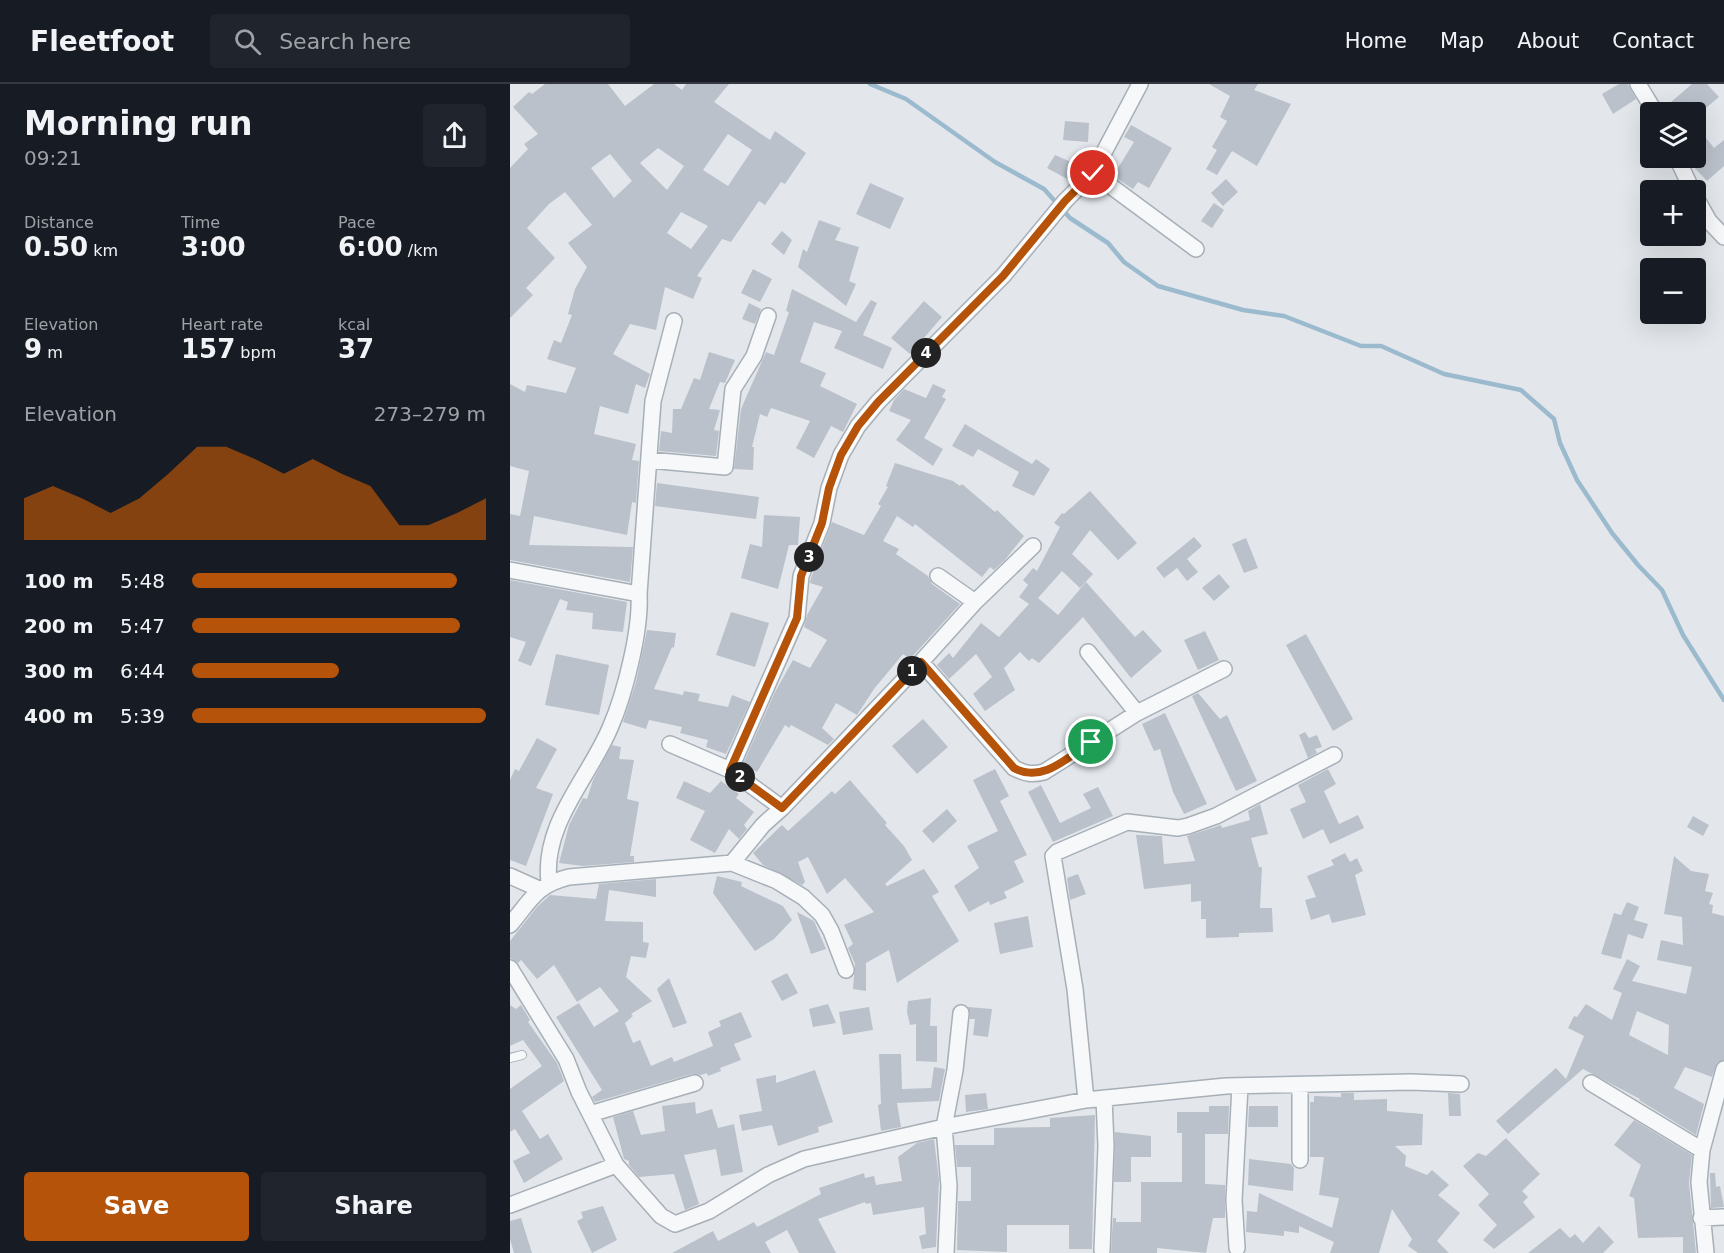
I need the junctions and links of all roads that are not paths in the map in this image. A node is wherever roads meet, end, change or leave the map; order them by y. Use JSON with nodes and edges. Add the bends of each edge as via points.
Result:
{"nodes":[{"id":1,"x":1140,"y":84,"type":"edge"},
{"id":2,"x":1638,"y":84,"type":"edge"},
{"id":3,"x":1649,"y":102,"type":"edge"},
{"id":4,"x":1093,"y":173,"type":"junction"},
{"id":5,"x":1706,"y":216,"type":"edge"},
{"id":6,"x":1724,"y":237,"type":"edge"},
{"id":7,"x":1196,"y":249,"type":"dead end"},
{"id":8,"x":768,"y":316,"type":"dead end"},
{"id":9,"x":674,"y":321,"type":"dead end"},
{"id":10,"x":649,"y":460,"type":"junction"},
{"id":11,"x":1033,"y":546,"type":"dead end"},
{"id":12,"x":510,"y":570,"type":"edge"},
{"id":13,"x":938,"y":576,"type":"dead end"},
{"id":14,"x":639,"y":594,"type":"junction"},
{"id":15,"x":975,"y":602,"type":"junction"},
{"id":16,"x":1088,"y":652,"type":"dead end"},
{"id":17,"x":921,"y":662,"type":"junction"},
{"id":18,"x":1224,"y":669,"type":"dead end"},
{"id":19,"x":1137,"y":713,"type":"junction"},
{"id":20,"x":670,"y":744,"type":"dead end"},
{"id":21,"x":1334,"y":755,"type":"dead end"},
{"id":22,"x":730,"y":770,"type":"junction"},
{"id":23,"x":782,"y":808,"type":"junction"},
{"id":24,"x":732,"y":863,"type":"junction"},
{"id":25,"x":510,"y":876,"type":"edge"},
{"id":26,"x":544,"y":886,"type":"junction"},
{"id":27,"x":510,"y":925,"type":"edge"},
{"id":28,"x":510,"y":968,"type":"edge"},
{"id":29,"x":846,"y":970,"type":"dead end"},
{"id":30,"x":961,"y":1013,"type":"dead end"},
{"id":31,"x":522,"y":1055,"type":"dead end"},
{"id":32,"x":510,"y":1058,"type":"edge"},
{"id":33,"x":1724,"y":1069,"type":"edge"},
{"id":34,"x":695,"y":1083,"type":"dead end"},
{"id":35,"x":1591,"y":1083,"type":"dead end"},
{"id":36,"x":1461,"y":1084,"type":"dead end"},
{"id":37,"x":1240,"y":1086,"type":"junction"},
{"id":38,"x":1300,"y":1087,"type":"junction"},
{"id":39,"x":1104,"y":1098,"type":"junction"},
{"id":40,"x":1086,"y":1100,"type":"junction"},
{"id":41,"x":590,"y":1114,"type":"junction"},
{"id":42,"x":944,"y":1127,"type":"junction"},
{"id":43,"x":1702,"y":1150,"type":"junction"},
{"id":44,"x":1300,"y":1160,"type":"dead end"},
{"id":45,"x":616,"y":1165,"type":"junction"},
{"id":46,"x":510,"y":1205,"type":"edge"},
{"id":47,"x":1724,"y":1217,"type":"edge"},
{"id":48,"x":1701,"y":1218,"type":"junction"},
{"id":49,"x":1237,"y":1248,"type":"dead end"},
{"id":50,"x":1102,"y":1250,"type":"dead end"},
{"id":51,"x":946,"y":1253,"type":"edge"},
{"id":52,"x":1706,"y":1253,"type":"edge"}],
"edges":[{"from":1,"to":4,"type":"street"},
{"from":2,"to":3,"type":"street"},
{"from":4,"to":7,"type":"street"},
{"from":4,"to":22,"type":"street","via":[[1003,276],[878,402],[852,436],[841,455],[822,523],[801,576],[797,618]]},
{"from":5,"to":6,"type":"street"},
{"from":8,"to":10,"type":"street","via":[[754,356],[733,389],[725,467]]},
{"from":9,"to":10,"type":"street","via":[[652,401]]},
{"from":10,"to":14,"type":"street"},
{"from":11,"to":15,"type":"street"},
{"from":12,"to":14,"type":"street"},
{"from":13,"to":15,"type":"street"},
{"from":14,"to":26,"type":"street","via":[[640,610],[625,683],[610,728],[553,835]]},
{"from":15,"to":17,"type":"street"},
{"from":16,"to":19,"type":"street"},
{"from":17,"to":19,"type":"street","via":[[1014,768],[1025,774],[1044,772]]},
{"from":17,"to":23,"type":"street"},
{"from":18,"to":19,"type":"street"},
{"from":20,"to":22,"type":"street"},
{"from":21,"to":40,"type":"street","via":[[1216,816],[1178,828],[1127,822],[1053,856]]},
{"from":22,"to":23,"type":"street"},
{"from":23,"to":24,"type":"street"},
{"from":24,"to":26,"type":"street","via":[[569,877]]},
{"from":24,"to":29,"type":"street","via":[[777,881],[803,897],[822,915]]},
{"from":25,"to":26,"type":"street"},
{"from":26,"to":27,"type":"street"},
{"from":28,"to":41,"type":"street","via":[[566,1059]]},
{"from":30,"to":42,"type":"street"},
{"from":31,"to":32,"type":"lane"},
{"from":33,"to":43,"type":"street"},
{"from":34,"to":41,"type":"street"},
{"from":35,"to":43,"type":"street"},
{"from":36,"to":38,"type":"street"},
{"from":37,"to":38,"type":"street"},
{"from":37,"to":39,"type":"street"},
{"from":37,"to":49,"type":"street","via":[[1234,1200]]},
{"from":38,"to":44,"type":"street"},
{"from":39,"to":40,"type":"street"},
{"from":39,"to":50,"type":"street"},
{"from":40,"to":42,"type":"street"},
{"from":41,"to":45,"type":"street"},
{"from":42,"to":45,"type":"street","via":[[804,1159],[768,1175],[710,1211],[675,1224],[661,1216]]},
{"from":42,"to":51,"type":"street","via":[[949,1186]]},
{"from":43,"to":48,"type":"street"},
{"from":45,"to":46,"type":"street"},
{"from":47,"to":48,"type":"street"},
{"from":48,"to":52,"type":"street"}]}
